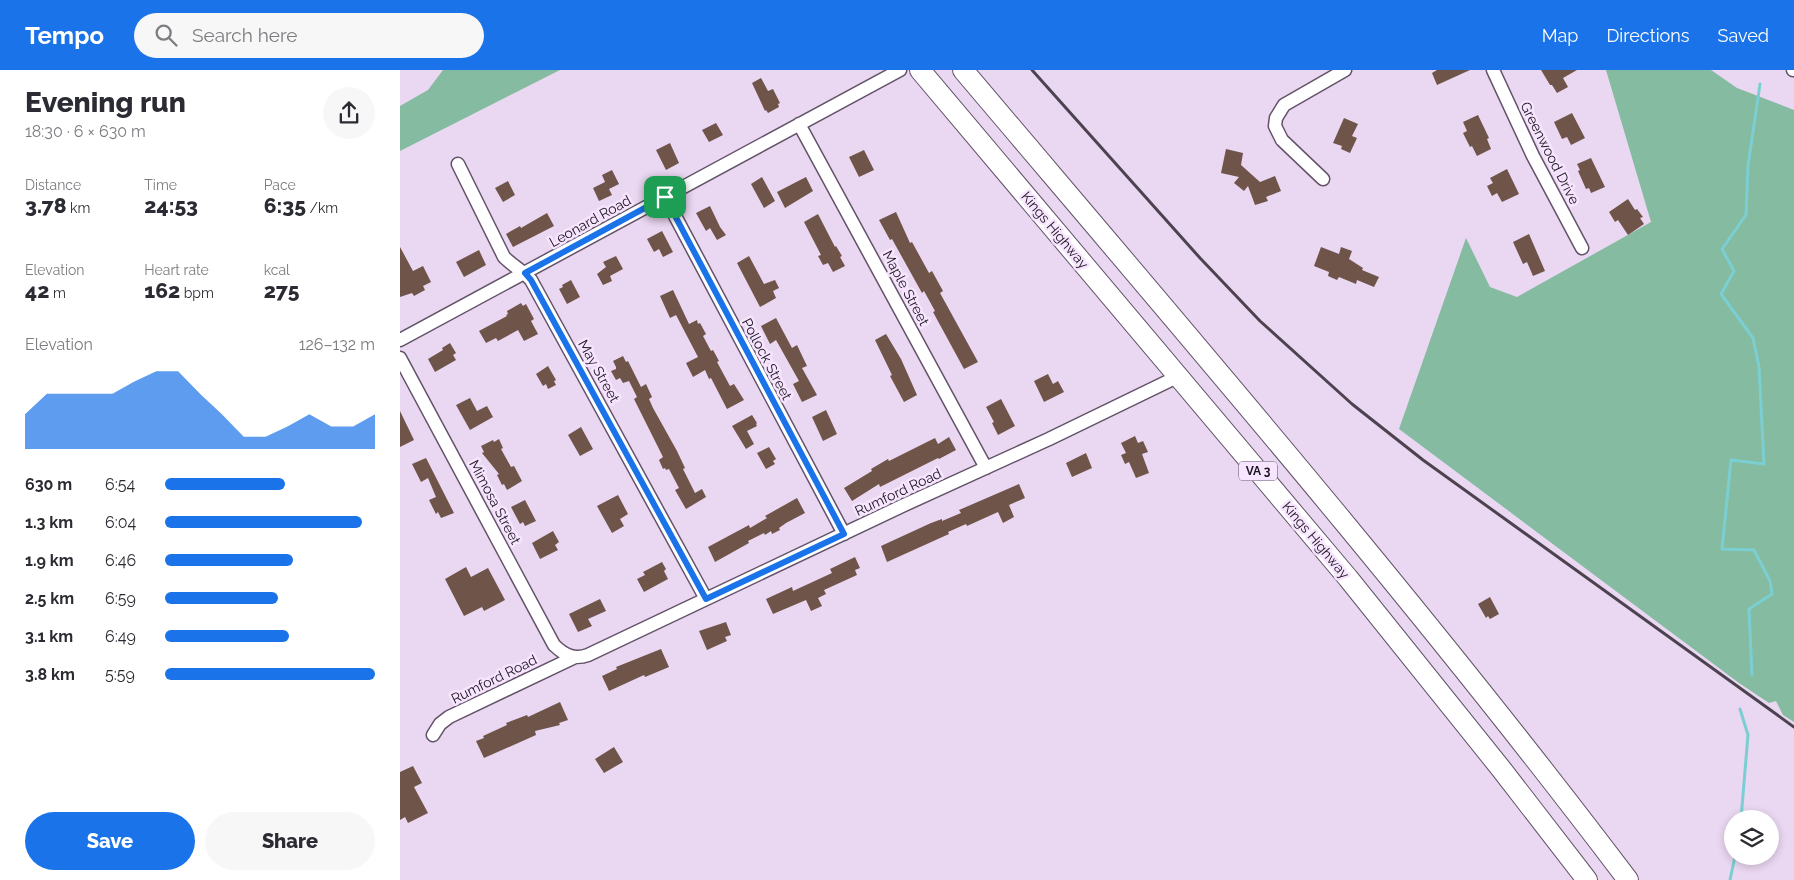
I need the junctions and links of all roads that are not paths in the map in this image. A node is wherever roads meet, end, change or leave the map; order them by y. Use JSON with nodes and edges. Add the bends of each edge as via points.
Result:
{"nodes":[{"id":1,"x":900,"y":70,"type":"edge"},
{"id":2,"x":920,"y":70,"type":"edge"},
{"id":3,"x":963,"y":70,"type":"edge"},
{"id":4,"x":1344,"y":70,"type":"edge"},
{"id":5,"x":1493,"y":70,"type":"edge"},
{"id":6,"x":800,"y":124,"type":"junction"},
{"id":7,"x":458,"y":164,"type":"dead end"},
{"id":8,"x":1323,"y":179,"type":"dead end"},
{"id":9,"x":665,"y":197,"type":"junction"},
{"id":10,"x":1582,"y":248,"type":"dead end"},
{"id":11,"x":525,"y":273,"type":"junction"},
{"id":12,"x":400,"y":340,"type":"edge"},
{"id":13,"x":400,"y":358,"type":"edge"},
{"id":14,"x":1179,"y":376,"type":"junction"},
{"id":15,"x":986,"y":468,"type":"junction"},
{"id":16,"x":844,"y":534,"type":"junction"},
{"id":17,"x":706,"y":599,"type":"junction"},
{"id":18,"x":1452,"y":654,"type":"junction"},
{"id":19,"x":571,"y":656,"type":"junction"},
{"id":20,"x":1425,"y":674,"type":"junction"},
{"id":21,"x":433,"y":735,"type":"dead end"},
{"id":22,"x":1587,"y":880,"type":"edge"},
{"id":23,"x":1628,"y":880,"type":"edge"}],
"edges":[{"from":1,"to":6,"type":"street","name":"Leonard Road"},
{"from":2,"to":14,"type":"highway","name":"Kings Highway","number":"VA 3"},
{"from":3,"to":18,"type":"highway","number":"VA 3","via":[[1241,398]]},
{"from":4,"to":8,"type":"street","via":[[1284,105],[1276,118],[1277,134]]},
{"from":5,"to":10,"type":"street","name":"Greenwood Drive","via":[[1533,156]]},
{"from":6,"to":9,"type":"street","name":"Leonard Road"},
{"from":6,"to":15,"type":"street","name":"Maple Street"},
{"from":7,"to":11,"type":"street","name":"May Street","via":[[504,257]]},
{"from":9,"to":11,"type":"street","name":"Leonard Road"},
{"from":9,"to":16,"type":"street","name":"Pollock Street"},
{"from":11,"to":12,"type":"street","name":"Leonard Road"},
{"from":11,"to":17,"type":"street","name":"May Street"},
{"from":13,"to":19,"type":"street","name":"Mimosa Street","via":[[554,645],[560,652]]},
{"from":14,"to":15,"type":"street","name":"Rumford Road"},
{"from":14,"to":20,"type":"highway","name":"Kings Highway","number":"VA 3"},
{"from":15,"to":16,"type":"street","name":"Rumford Road"},
{"from":16,"to":17,"type":"street","name":"Rumford Road"},
{"from":17,"to":19,"type":"street","name":"Rumford Road","via":[[588,655]]},
{"from":18,"to":20,"type":"highway"},
{"from":18,"to":23,"type":"highway","number":"VA 3"},
{"from":19,"to":21,"type":"street","name":"Rumford Road","via":[[449,718]]},
{"from":20,"to":22,"type":"highway","name":"Kings Highway","number":"VA 3"}]}
